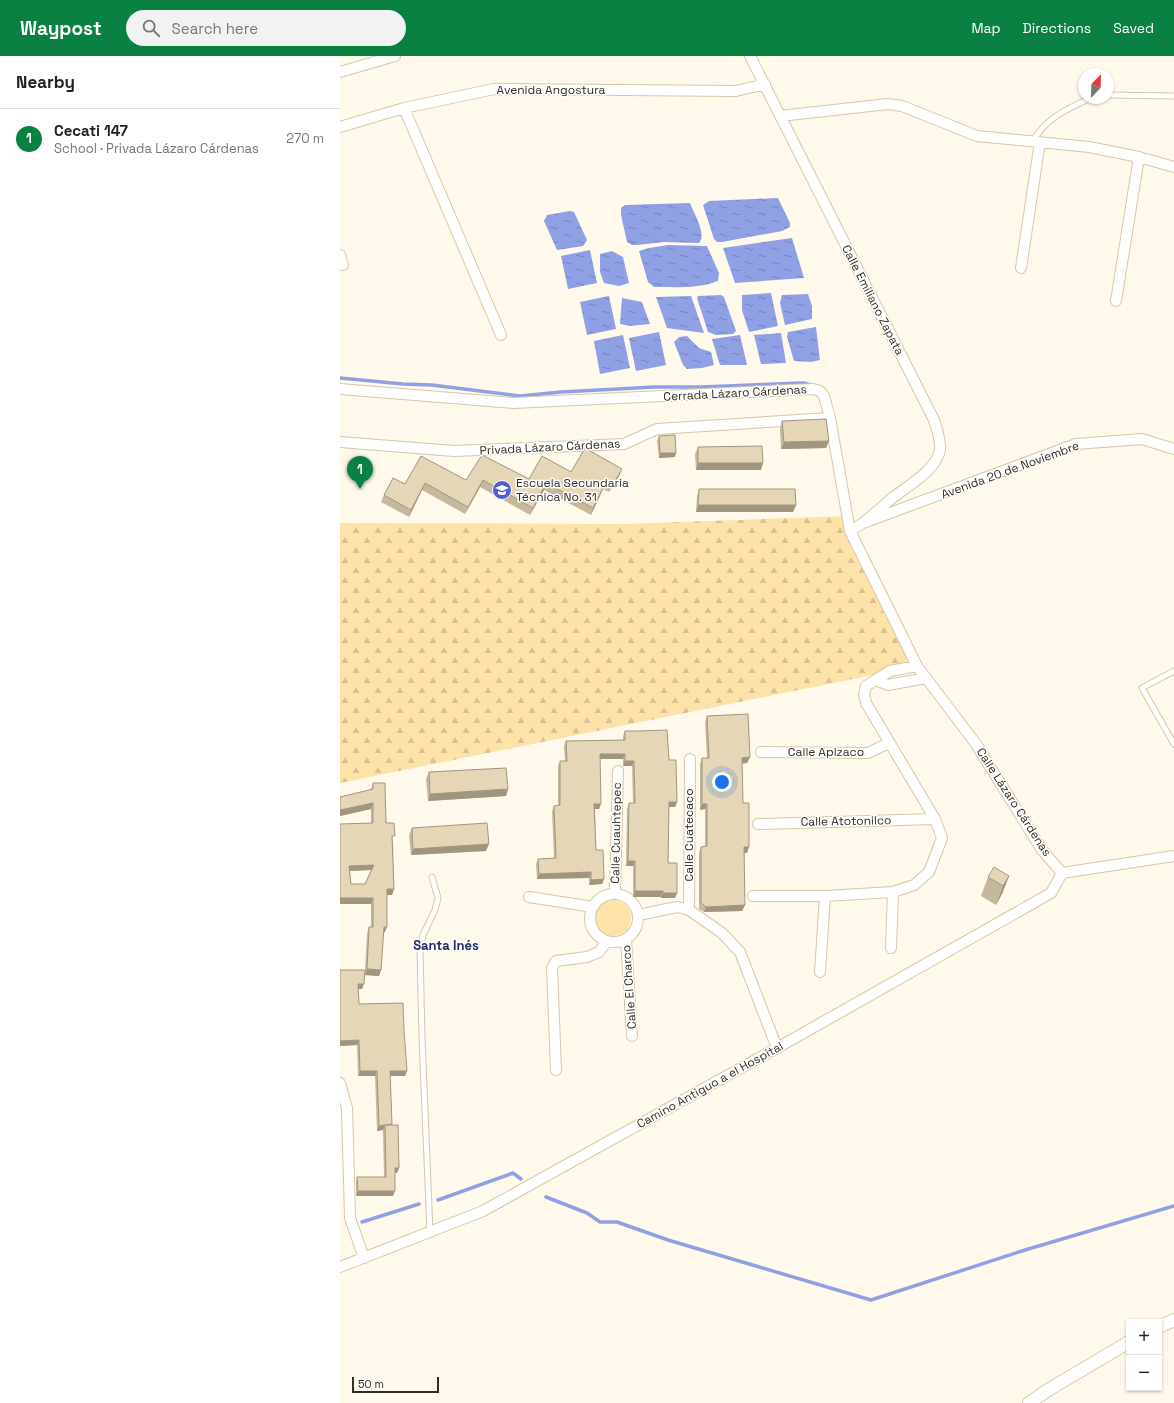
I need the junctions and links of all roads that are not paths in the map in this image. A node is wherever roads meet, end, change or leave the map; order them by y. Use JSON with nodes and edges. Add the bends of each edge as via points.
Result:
{"nodes":[{"id":1,"x":395,"y":56,"type":"edge"},
{"id":2,"x":750,"y":56,"type":"edge"},
{"id":3,"x":340,"y":72,"type":"edge"},
{"id":4,"x":766,"y":84,"type":"junction"},
{"id":5,"x":1114,"y":95,"type":"edge"},
{"id":6,"x":1174,"y":96,"type":"edge"},
{"id":7,"x":1079,"y":104,"type":"edge"},
{"id":8,"x":404,"y":108,"type":"junction"},
{"id":9,"x":780,"y":116,"type":"junction"},
{"id":10,"x":340,"y":127,"type":"edge"},
{"id":11,"x":1036,"y":142,"type":"junction"},
{"id":12,"x":1139,"y":158,"type":"junction"},
{"id":13,"x":1174,"y":167,"type":"edge"},
{"id":14,"x":1022,"y":268,"type":"dead end"},
{"id":15,"x":1116,"y":301,"type":"dead end"},
{"id":16,"x":501,"y":335,"type":"dead end"},
{"id":17,"x":340,"y":390,"type":"edge"},
{"id":18,"x":830,"y":418,"type":"junction"},
{"id":19,"x":340,"y":442,"type":"edge"},
{"id":20,"x":1174,"y":449,"type":"edge"},
{"id":21,"x":863,"y":524,"type":"junction"},
{"id":22,"x":850,"y":531,"type":"junction"},
{"id":23,"x":917,"y":666,"type":"junction"},
{"id":24,"x":1174,"y":671,"type":"edge"},
{"id":25,"x":926,"y":678,"type":"junction"},
{"id":26,"x":876,"y":680,"type":"junction"},
{"id":27,"x":889,"y":743,"type":"junction"},
{"id":28,"x":1174,"y":744,"type":"edge"},
{"id":29,"x":760,"y":752,"type":"dead end"},
{"id":30,"x":690,"y":759,"type":"dead end"},
{"id":31,"x":618,"y":771,"type":"dead end"},
{"id":32,"x":934,"y":819,"type":"junction"},
{"id":33,"x":758,"y":824,"type":"dead end"},
{"id":34,"x":1174,"y":856,"type":"edge"},
{"id":35,"x":1062,"y":873,"type":"junction"},
{"id":36,"x":432,"y":877,"type":"dead end"},
{"id":37,"x":893,"y":892,"type":"junction"},
{"id":38,"x":615,"y":894,"type":"junction"},
{"id":39,"x":529,"y":896,"type":"dead end"},
{"id":40,"x":753,"y":896,"type":"dead end"},
{"id":41,"x":825,"y":896,"type":"junction"},
{"id":42,"x":593,"y":907,"type":"junction"},
{"id":43,"x":689,"y":910,"type":"junction"},
{"id":44,"x":638,"y":915,"type":"junction"},
{"id":45,"x":626,"y":939,"type":"junction"},
{"id":46,"x":608,"y":941,"type":"junction"},
{"id":47,"x":891,"y":948,"type":"dead end"},
{"id":48,"x":820,"y":972,"type":"dead end"},
{"id":49,"x":632,"y":1036,"type":"dead end"},
{"id":50,"x":777,"y":1048,"type":"junction"},
{"id":51,"x":556,"y":1070,"type":"dead end"},
{"id":52,"x":340,"y":1083,"type":"edge"},
{"id":53,"x":430,"y":1232,"type":"junction"},
{"id":54,"x":364,"y":1258,"type":"junction"},
{"id":55,"x":340,"y":1267,"type":"edge"},
{"id":56,"x":1174,"y":1320,"type":"edge"},
{"id":57,"x":1162,"y":1326,"type":"edge"},
{"id":58,"x":1126,"y":1344,"type":"edge"},
{"id":59,"x":1029,"y":1403,"type":"edge"}],
"edges":[{"from":1,"to":3,"type":"street"},
{"from":2,"to":4,"type":"street","name":"Calle Emiliano Zapata"},
{"from":4,"to":8,"type":"street","name":"Avenida Angostura","via":[[736,91],[494,89]]},
{"from":4,"to":9,"type":"street","name":"Calle Emiliano Zapata"},
{"from":5,"to":6,"type":"lane"},
{"from":7,"to":11,"type":"lane","via":[[1040,129]]},
{"from":8,"to":10,"type":"street","name":"Avenida Angostura"},
{"from":8,"to":16,"type":"street"},
{"from":9,"to":11,"type":"street","via":[[888,104],[902,106],[977,136]]},
{"from":9,"to":21,"type":"street","name":"Calle Emiliano Zapata","via":[[934,420],[938,434],[940,450],[926,472]]},
{"from":11,"to":12,"type":"street","via":[[1089,147]]},
{"from":11,"to":14,"type":"street"},
{"from":12,"to":13,"type":"street"},
{"from":12,"to":15,"type":"street"},
{"from":17,"to":18,"type":"street","name":"Cerrada Lázaro Cárdenas","via":[[513,403],[813,390],[820,391],[824,396]]},
{"from":18,"to":19,"type":"street","name":"Privada Lázaro Cárdenas","via":[[657,428],[624,444],[454,451]]},
{"from":18,"to":22,"type":"street","name":"Cerrada Lázaro Cárdenas"},
{"from":20,"to":21,"type":"street","name":"Avenida 20 de Noviembre","via":[[1142,439],[1076,444]]},
{"from":21,"to":22,"type":"street","name":"Avenida 20 de Noviembre"},
{"from":22,"to":23,"type":"street","name":"Cerrada Lázaro Cárdenas"},
{"from":23,"to":25,"type":"street","name":"Cerrada Lázaro Cárdenas"},
{"from":23,"to":26,"type":"street","via":[[890,671]]},
{"from":24,"to":28,"type":"lane","via":[[1142,688]]},
{"from":25,"to":26,"type":"street","via":[[888,685]]},
{"from":25,"to":35,"type":"street","name":"Calle Lázaro Cárdenas","via":[[976,744],[1042,850]]},
{"from":26,"to":27,"type":"street","via":[[866,686],[864,694],[866,703]]},
{"from":27,"to":29,"type":"street","name":"Calle Apizaco","via":[[868,753]]},
{"from":27,"to":32,"type":"street"},
{"from":30,"to":43,"type":"street","name":"Calle Cuatecaco"},
{"from":31,"to":38,"type":"street","name":"Calle Cuauhtepec"},
{"from":32,"to":33,"type":"street","name":"Calle Atotonilco"},
{"from":32,"to":37,"type":"street","via":[[942,838],[929,872],[914,885]]},
{"from":34,"to":35,"type":"street"},
{"from":35,"to":50,"type":"street","name":"Camino Antiguo a el Hospital","via":[[1051,893]]},
{"from":36,"to":53,"type":"lane","via":[[438,898],[423,935],[420,950]]},
{"from":37,"to":41,"type":"street"},
{"from":37,"to":47,"type":"street"},
{"from":38,"to":42,"type":"street","via":[[602,897]]},
{"from":38,"to":44,"type":"street","via":[[630,900]]},
{"from":39,"to":42,"type":"street"},
{"from":40,"to":41,"type":"street"},
{"from":41,"to":48,"type":"street"},
{"from":42,"to":46,"type":"street","via":[[590,917],[592,927],[598,936]]},
{"from":43,"to":44,"type":"street","via":[[677,907]]},
{"from":43,"to":50,"type":"street","via":[[722,934],[740,952]]},
{"from":44,"to":45,"type":"street","via":[[636,929]]},
{"from":45,"to":46,"type":"street"},
{"from":45,"to":49,"type":"street","name":"Calle El Charco"},
{"from":46,"to":51,"type":"street","via":[[599,952],[587,957],[556,961],[552,968]]},
{"from":50,"to":53,"type":"street","name":"Camino Antiguo a el Hospital","via":[[483,1211]]},
{"from":52,"to":54,"type":"street","via":[[347,1108],[350,1218]]},
{"from":53,"to":54,"type":"street","name":"Camino Antiguo a el Hospital"},
{"from":54,"to":55,"type":"street","name":"Camino Antiguo a el Hospital"},
{"from":56,"to":57,"type":"street"},
{"from":58,"to":59,"type":"street"}]}
